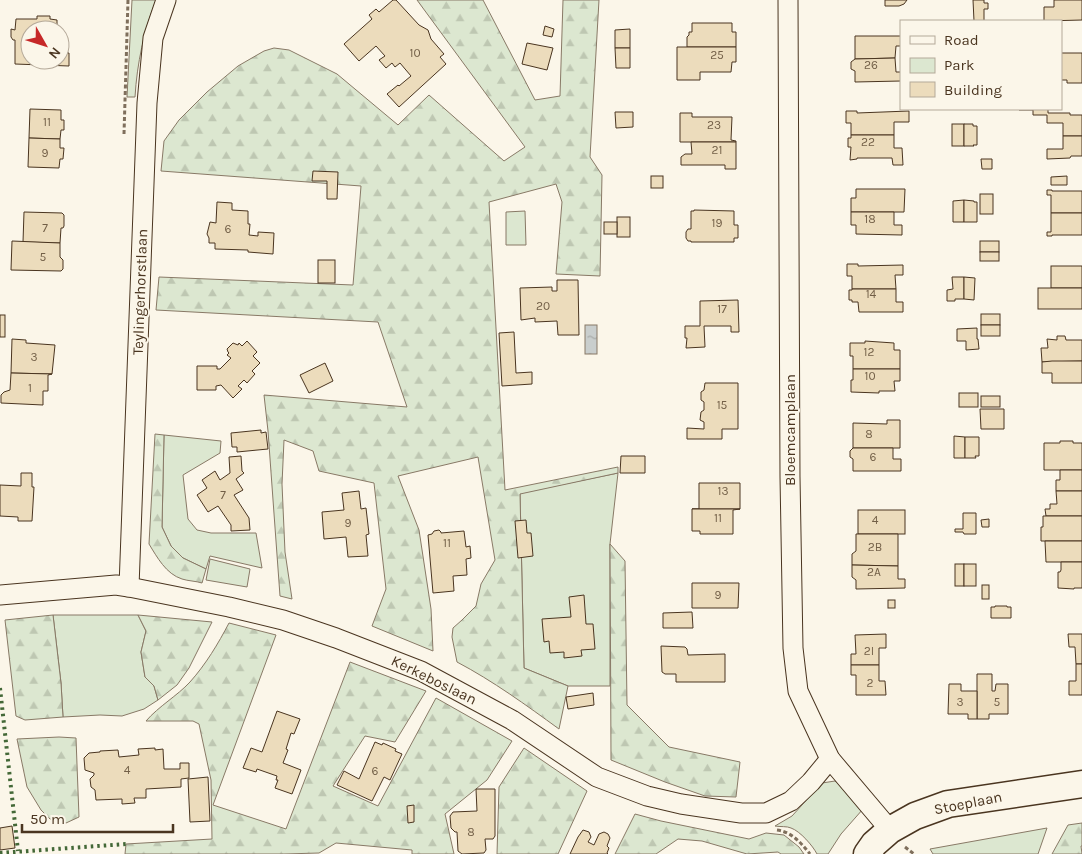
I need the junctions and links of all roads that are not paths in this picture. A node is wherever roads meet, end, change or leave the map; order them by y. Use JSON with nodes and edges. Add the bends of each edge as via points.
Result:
{"nodes":[{"id":1,"x":166,"y":0,"type":"edge"},
{"id":2,"x":788,"y":0,"type":"edge"},
{"id":3,"x":129,"y":587,"type":"junction"},
{"id":4,"x":0,"y":595,"type":"edge"},
{"id":5,"x":830,"y":759,"type":"junction"},
{"id":6,"x":1082,"y":784,"type":"edge"},
{"id":7,"x":897,"y":838,"type":"junction"},
{"id":8,"x":867,"y":854,"type":"edge"}],
"edges":[{"from":1,"to":3,"type":"street","name":"Teylingerhorstlaan","via":[[153,38],[147,103]]},
{"from":2,"to":5,"type":"street","name":"Bloemcamplaan","via":[[792,648],[798,692]]},
{"from":3,"to":4,"type":"street","name":"Kerkeboslaan"},
{"from":3,"to":5,"type":"street","name":"Kerkeboslaan","via":[[283,620],[421,671],[512,720],[597,777],[647,796],[741,813],[766,813],[791,801]]},
{"from":5,"to":7,"type":"street","name":"Bloemcamplaan"},
{"from":6,"to":7,"type":"street","name":"Stoeplaan","via":[[948,804],[915,816]]},
{"from":7,"to":8,"type":"street","name":"Stoeplaan","via":[[874,844]]}]}
